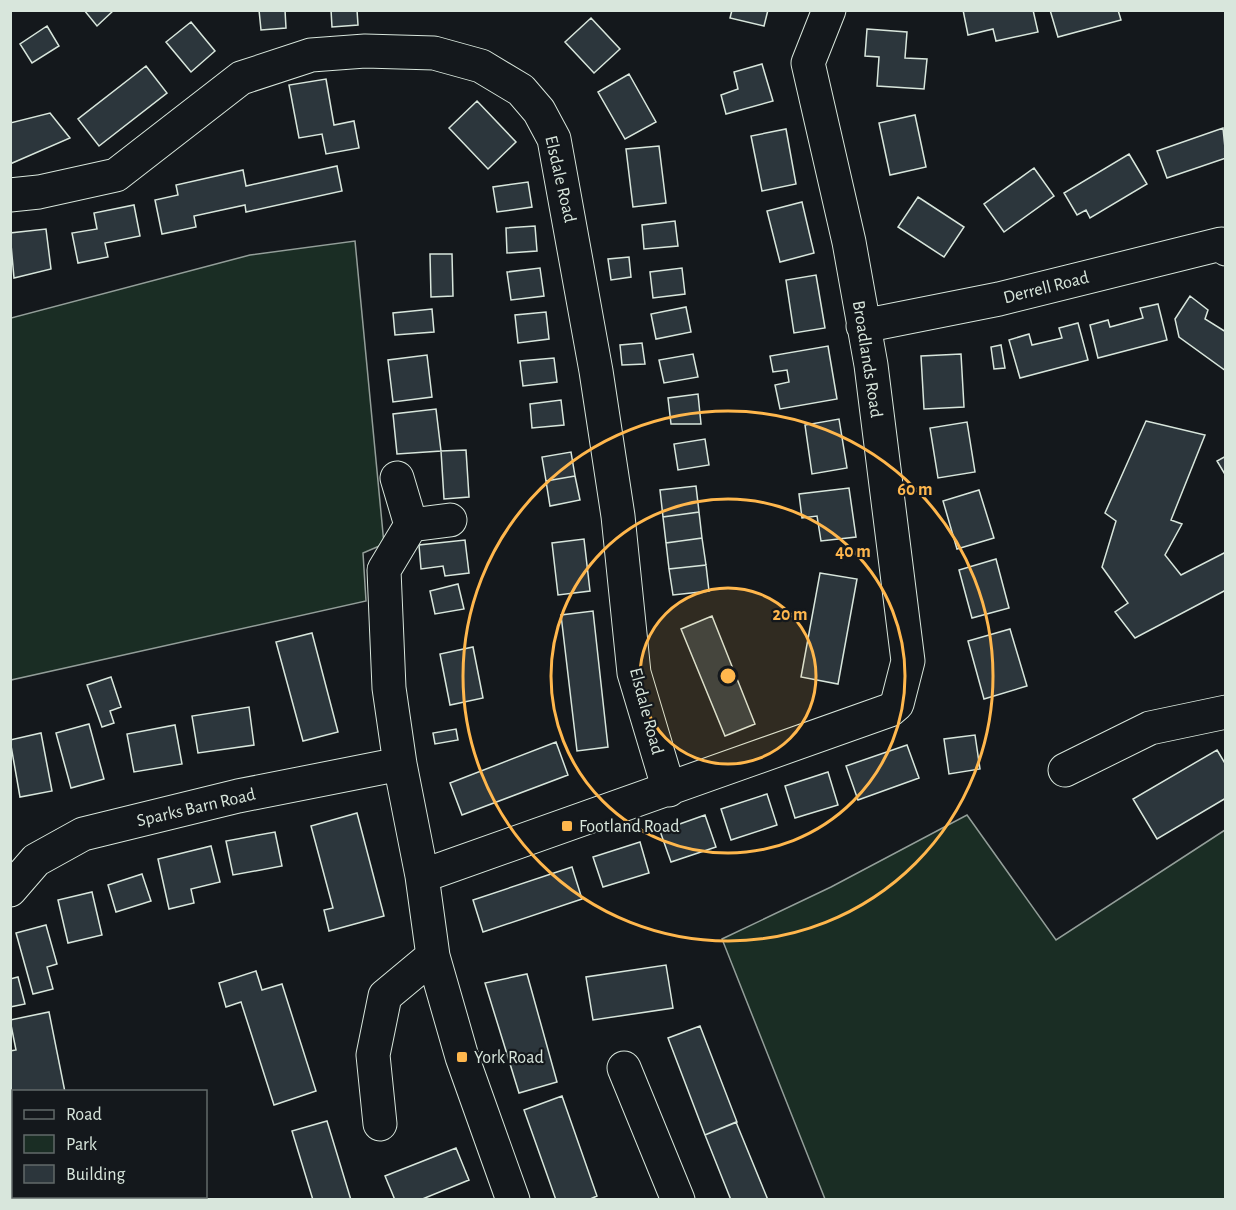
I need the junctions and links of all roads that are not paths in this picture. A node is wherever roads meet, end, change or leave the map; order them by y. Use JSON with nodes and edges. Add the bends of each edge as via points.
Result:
{"nodes":[{"id":1,"x":830,"y":10,"type":"edge"},
{"id":2,"x":10,"y":195,"type":"edge"},
{"id":3,"x":1226,"y":249,"type":"edge"},
{"id":4,"x":863,"y":326,"type":"junction"},
{"id":5,"x":397,"y":478,"type":"dead end"},
{"id":6,"x":450,"y":520,"type":"dead end"},
{"id":7,"x":411,"y":525,"type":"junction"},
{"id":8,"x":1226,"y":712,"type":"edge"},
{"id":9,"x":400,"y":764,"type":"junction"},
{"id":10,"x":1065,"y":770,"type":"dead end"},
{"id":11,"x":669,"y":790,"type":"junction"},
{"id":12,"x":422,"y":876,"type":"junction"},
{"id":13,"x":10,"y":890,"type":"edge"},
{"id":14,"x":433,"y":956,"type":"junction"},
{"id":15,"x":624,"y":1068,"type":"dead end"},
{"id":16,"x":380,"y":1124,"type":"dead end"},
{"id":17,"x":513,"y":1200,"type":"edge"},
{"id":18,"x":678,"y":1200,"type":"edge"}],
"edges":[{"from":1,"to":4,"type":"street","name":"Broadlands Road","via":[[808,63],[849,242]]},
{"from":2,"to":11,"type":"street","name":"Elsdale Road","via":[[116,175],[241,78],[311,55],[365,51],[434,53],[481,66],[520,90],[539,111],[554,139],[618,516],[634,673]]},
{"from":3,"to":4,"type":"street","name":"Derrell Road","via":[[1221,244],[999,299]]},
{"from":4,"to":11,"type":"street","name":"Broadlands Road","via":[[908,661],[897,704],[890,710]]},
{"from":5,"to":7,"type":"street"},
{"from":6,"to":7,"type":"street"},
{"from":7,"to":9,"type":"street","via":[[384,570],[389,688]]},
{"from":8,"to":10,"type":"street","via":[[1150,728]]},
{"from":9,"to":12,"type":"street"},
{"from":9,"to":13,"type":"street","name":"Sparks Barn Road","via":[[238,796],[83,834],[36,860]]},
{"from":11,"to":12,"type":"street"},
{"from":12,"to":14,"type":"street"},
{"from":14,"to":16,"type":"street","via":[[385,996],[373,1055]]},
{"from":14,"to":17,"type":"street","via":[[462,1057]]},
{"from":15,"to":18,"type":"street"}]}
